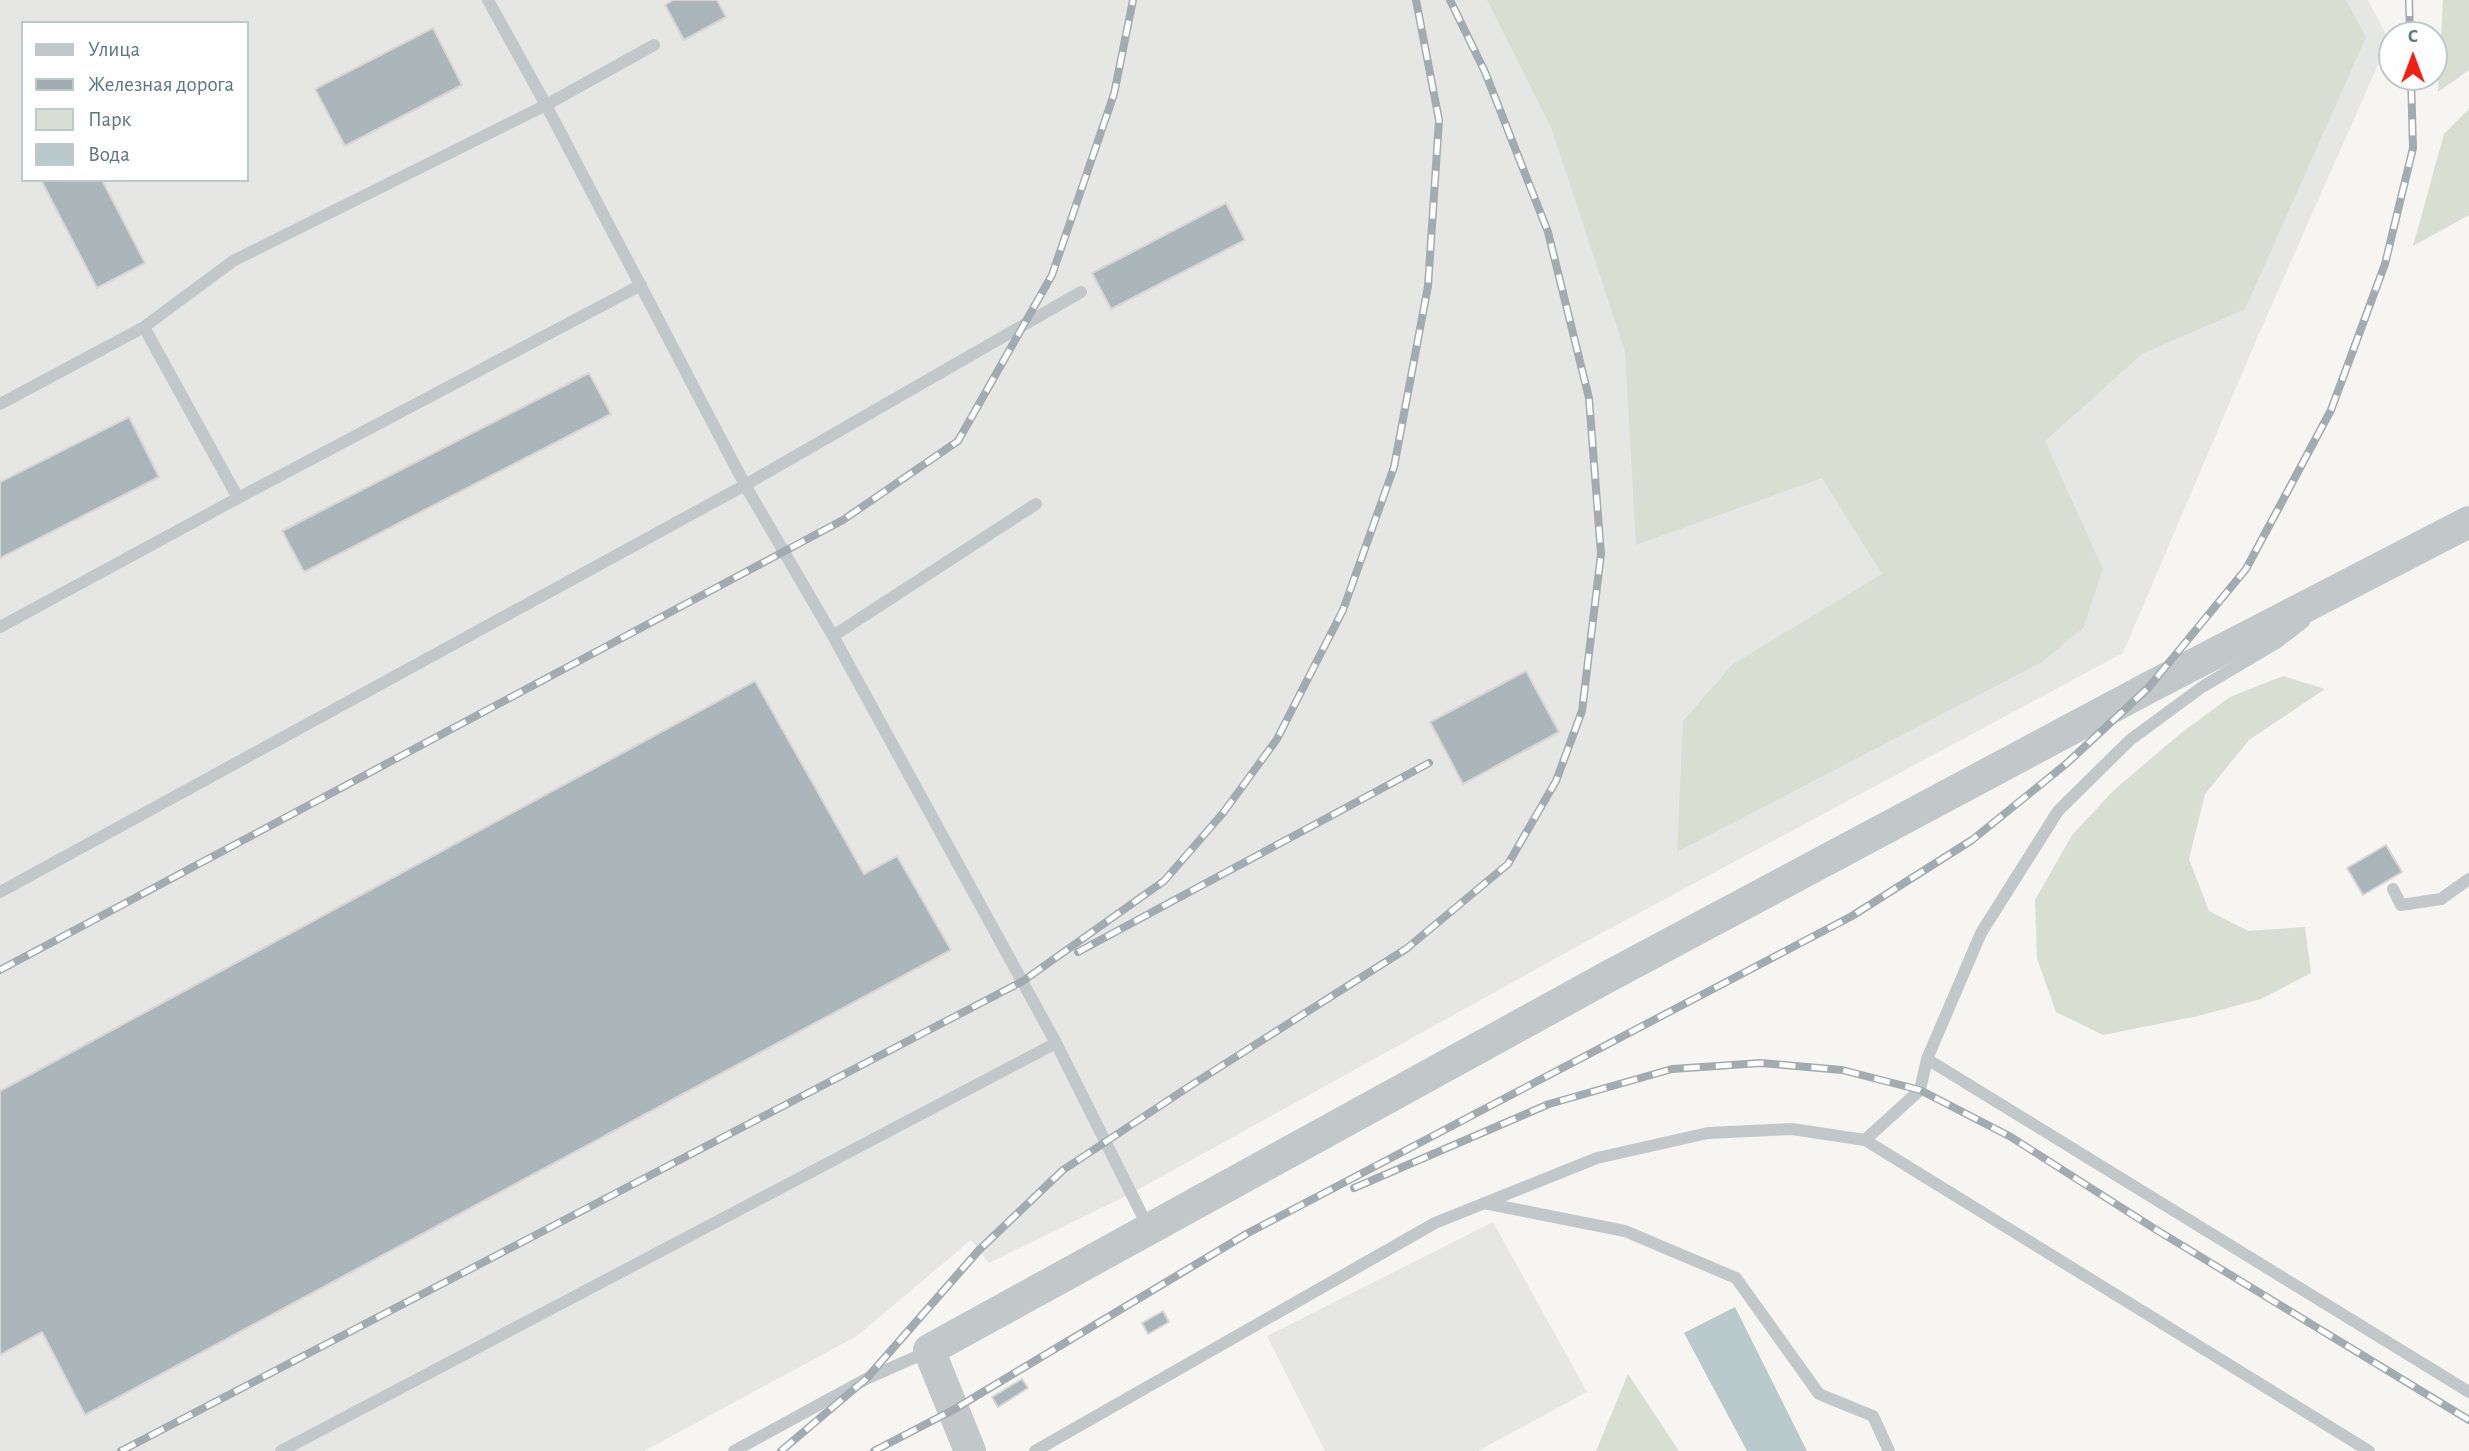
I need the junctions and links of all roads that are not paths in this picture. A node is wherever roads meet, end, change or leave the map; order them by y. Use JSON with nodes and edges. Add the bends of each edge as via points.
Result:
{"nodes":[{"id":1,"x":488,"y":0,"type":"edge"},
{"id":2,"x":654,"y":45,"type":"dead end"},
{"id":3,"x":546,"y":105,"type":"junction"},
{"id":4,"x":641,"y":285,"type":"junction"},
{"id":5,"x":1081,"y":292,"type":"dead end"},
{"id":6,"x":144,"y":327,"type":"junction"},
{"id":7,"x":0,"y":404,"type":"edge"},
{"id":8,"x":745,"y":485,"type":"junction"},
{"id":9,"x":238,"y":498,"type":"junction"},
{"id":10,"x":1036,"y":504,"type":"dead end"},
{"id":11,"x":2469,"y":522,"type":"edge"},
{"id":12,"x":2366,"y":575,"type":"junction"},
{"id":13,"x":0,"y":627,"type":"edge"},
{"id":14,"x":833,"y":636,"type":"junction"},
{"id":15,"x":2469,"y":879,"type":"edge"},
{"id":16,"x":2393,"y":889,"type":"dead end"},
{"id":17,"x":0,"y":892,"type":"edge"},
{"id":18,"x":1056,"y":1043,"type":"junction"},
{"id":19,"x":1927,"y":1059,"type":"junction"},
{"id":20,"x":1865,"y":1140,"type":"junction"},
{"id":21,"x":1484,"y":1203,"type":"junction"},
{"id":22,"x":1149,"y":1230,"type":"junction"},
{"id":23,"x":929,"y":1350,"type":"junction"},
{"id":24,"x":2469,"y":1392,"type":"edge"},
{"id":25,"x":281,"y":1451,"type":"edge"},
{"id":26,"x":734,"y":1451,"type":"edge"},
{"id":27,"x":970,"y":1451,"type":"edge"},
{"id":28,"x":1035,"y":1451,"type":"edge"},
{"id":29,"x":1889,"y":1451,"type":"edge"},
{"id":30,"x":2369,"y":1451,"type":"edge"}],
"edges":[{"from":1,"to":3,"type":"lane"},
{"from":2,"to":3,"type":"lane"},
{"from":3,"to":4,"type":"lane"},
{"from":3,"to":6,"type":"lane","via":[[233,261]]},
{"from":4,"to":8,"type":"lane"},
{"from":4,"to":9,"type":"lane"},
{"from":5,"to":8,"type":"lane"},
{"from":6,"to":7,"type":"lane"},
{"from":6,"to":9,"type":"lane"},
{"from":8,"to":14,"type":"lane"},
{"from":8,"to":17,"type":"lane"},
{"from":9,"to":13,"type":"lane"},
{"from":10,"to":14,"type":"lane"},
{"from":11,"to":12,"type":"street"},
{"from":12,"to":19,"type":"lane","via":[[2278,642],[2202,687],[2130,740],[2058,811],[1981,933]]},
{"from":12,"to":22,"type":"street","via":[[1635,961]]},
{"from":14,"to":18,"type":"lane"},
{"from":15,"to":16,"type":"lane","via":[[2441,899],[2401,905]]},
{"from":18,"to":22,"type":"lane"},
{"from":18,"to":25,"type":"lane"},
{"from":19,"to":20,"type":"lane","via":[[1920,1090]]},
{"from":19,"to":24,"type":"lane"},
{"from":20,"to":21,"type":"lane","via":[[1792,1129],[1708,1133],[1597,1158]]},
{"from":20,"to":30,"type":"lane"},
{"from":21,"to":28,"type":"lane","via":[[1435,1223]]},
{"from":21,"to":29,"type":"lane","via":[[1625,1231],[1736,1278],[1819,1394],[1873,1416]]},
{"from":22,"to":23,"type":"street"},
{"from":23,"to":26,"type":"lane"},
{"from":23,"to":27,"type":"street"}]}
